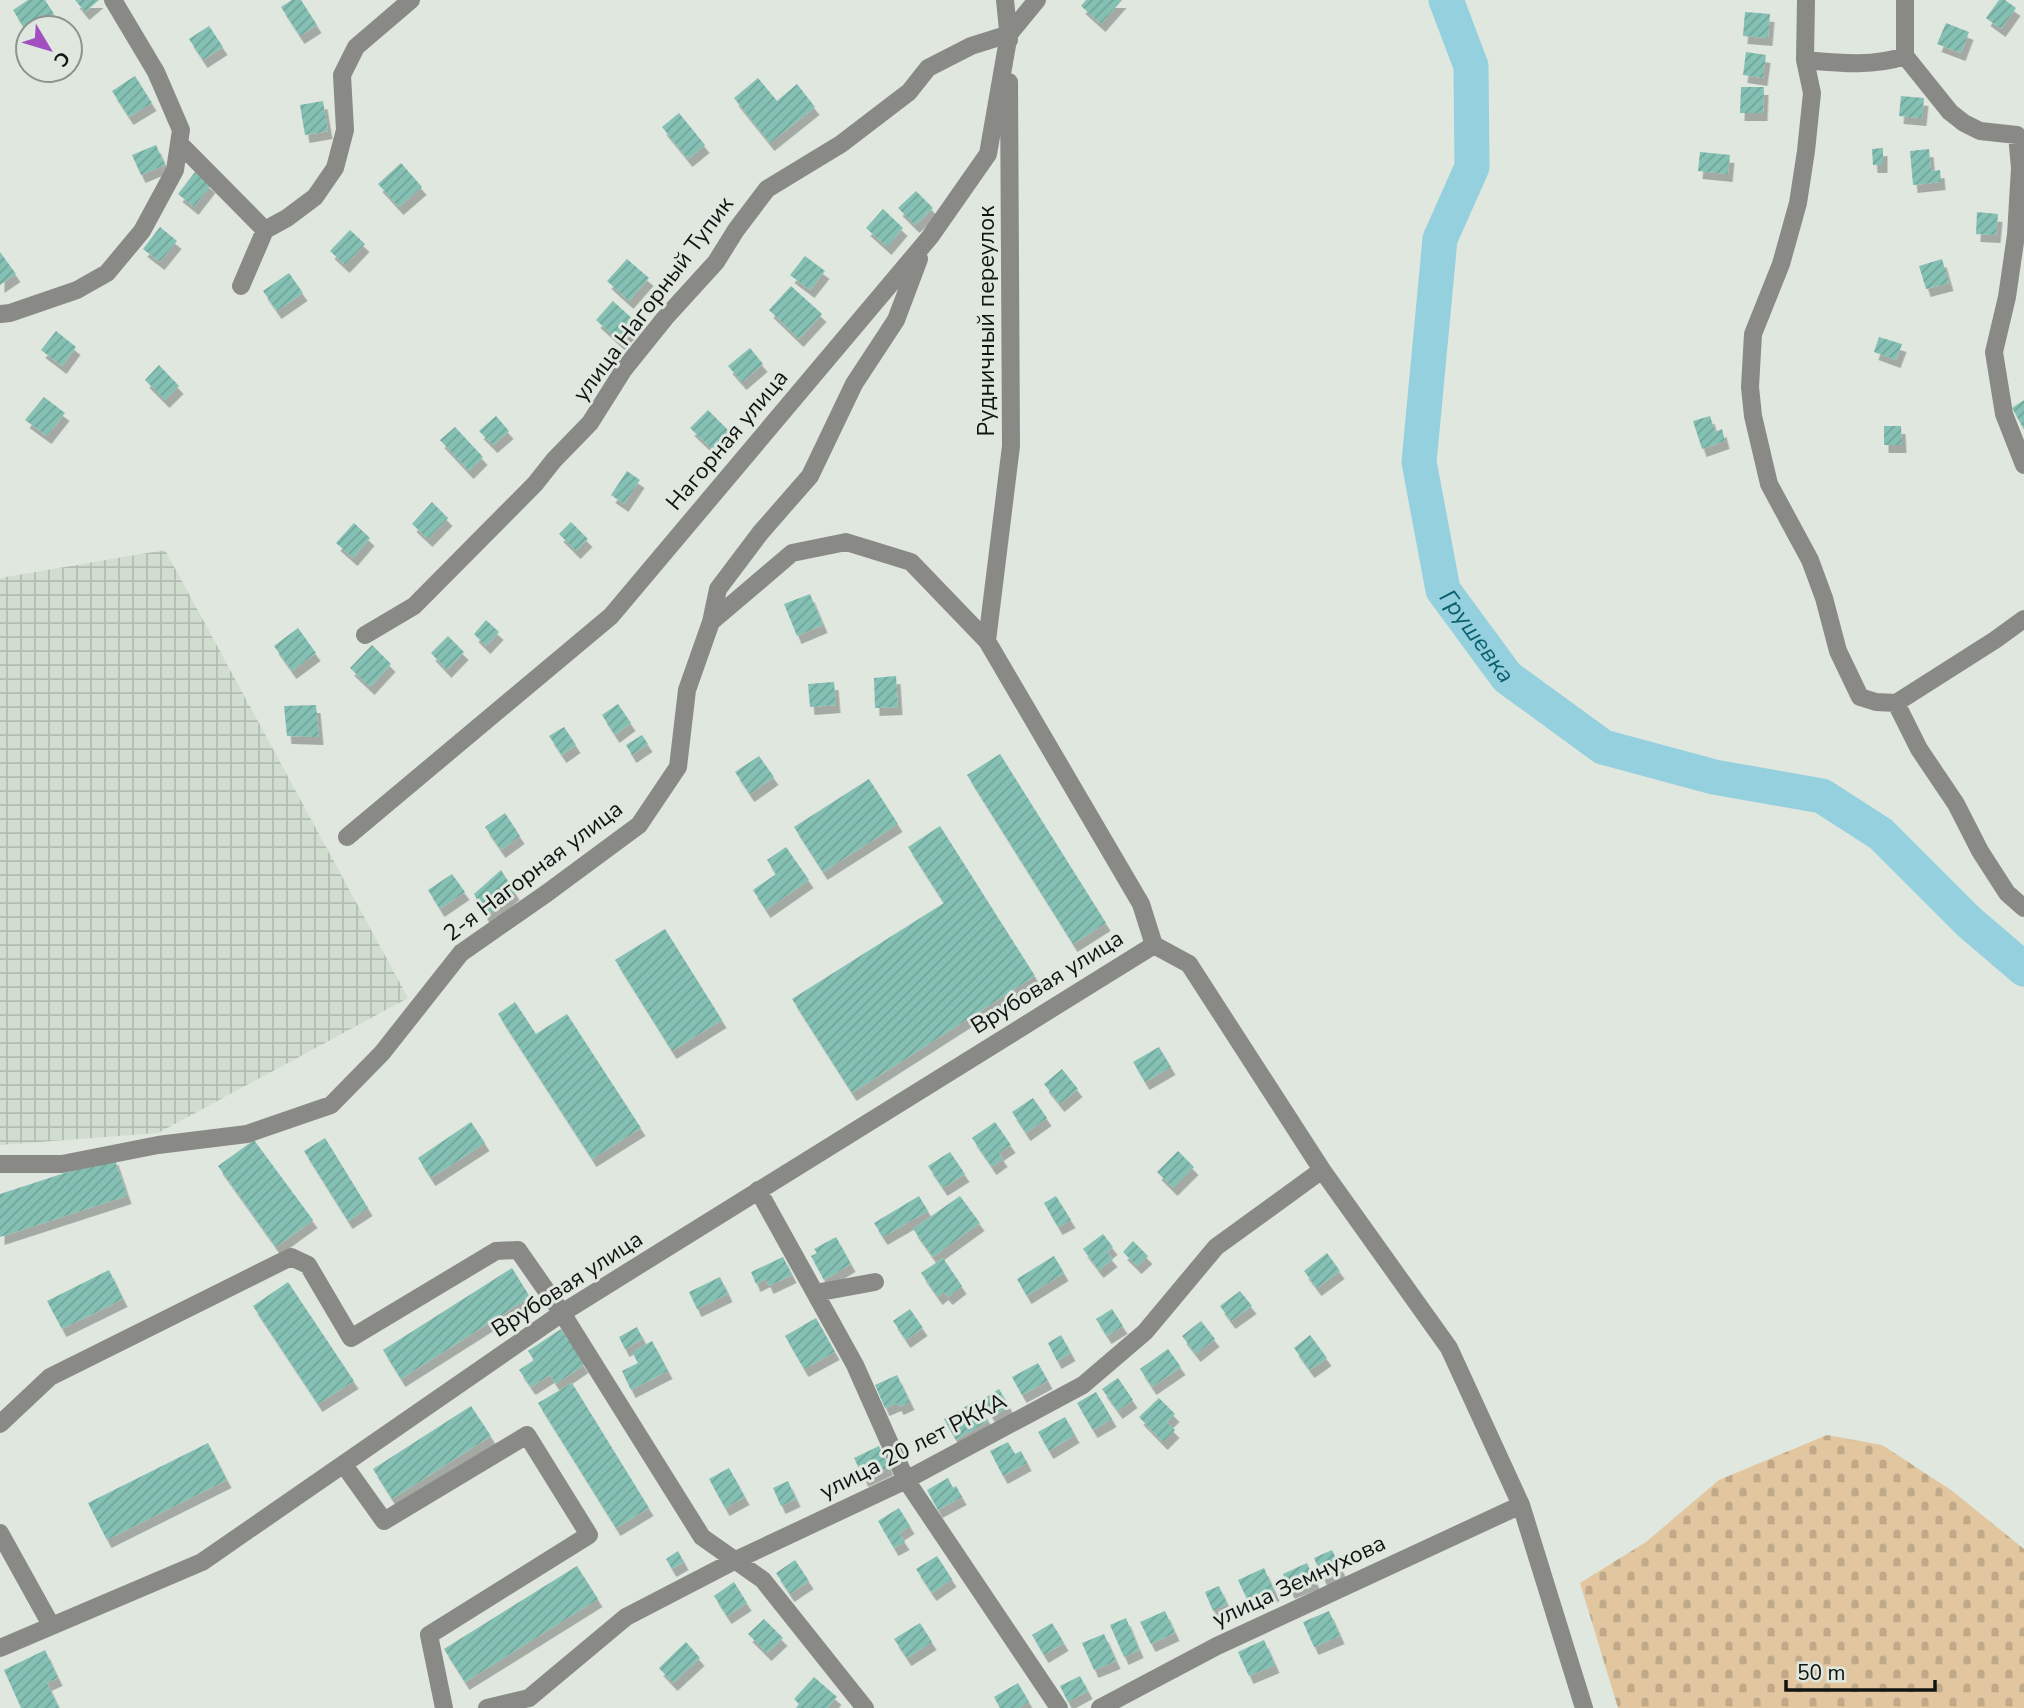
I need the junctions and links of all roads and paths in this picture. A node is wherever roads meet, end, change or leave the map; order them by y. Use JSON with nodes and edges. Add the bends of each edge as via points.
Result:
{"nodes":[{"id":1,"x":113,"y":0,"type":"edge"},
{"id":2,"x":411,"y":0,"type":"edge"},
{"id":3,"x":1005,"y":0,"type":"edge"},
{"id":4,"x":1037,"y":0,"type":"edge"},
{"id":5,"x":1806,"y":0,"type":"edge"},
{"id":6,"x":1905,"y":0,"type":"edge"},
{"id":7,"x":1009,"y":34,"type":"junction"},
{"id":8,"x":1905,"y":56,"type":"junction"},
{"id":9,"x":1805,"y":60,"type":"junction"},
{"id":10,"x":2020,"y":136,"type":"edge"},
{"id":11,"x":179,"y":143,"type":"junction"},
{"id":12,"x":265,"y":230,"type":"junction"},
{"id":13,"x":930,"y":237,"type":"junction"},
{"id":14,"x":241,"y":286,"type":"dead end"},
{"id":15,"x":0,"y":314,"type":"edge"},
{"id":16,"x":2024,"y":465,"type":"edge"},
{"id":17,"x":2024,"y":619,"type":"edge"},
{"id":18,"x":711,"y":622,"type":"junction"},
{"id":19,"x":365,"y":635,"type":"dead end"},
{"id":20,"x":987,"y":640,"type":"junction"},
{"id":21,"x":1896,"y":703,"type":"junction"},
{"id":22,"x":347,"y":837,"type":"dead end"},
{"id":23,"x":2024,"y":908,"type":"edge"},
{"id":24,"x":1154,"y":945,"type":"junction"},
{"id":25,"x":0,"y":1164,"type":"edge"},
{"id":26,"x":1322,"y":1170,"type":"junction"},
{"id":27,"x":758,"y":1191,"type":"junction"},
{"id":28,"x":875,"y":1282,"type":"dead end"},
{"id":29,"x":815,"y":1293,"type":"junction"},
{"id":30,"x":562,"y":1313,"type":"junction"},
{"id":31,"x":0,"y":1424,"type":"edge"},
{"id":32,"x":344,"y":1465,"type":"junction"},
{"id":33,"x":906,"y":1480,"type":"junction"},
{"id":34,"x":1521,"y":1505,"type":"junction"},
{"id":35,"x":0,"y":1533,"type":"edge"},
{"id":36,"x":734,"y":1561,"type":"junction"},
{"id":37,"x":51,"y":1625,"type":"junction"},
{"id":38,"x":0,"y":1648,"type":"edge"},
{"id":39,"x":533,"y":1703,"type":"edge"},
{"id":40,"x":444,"y":1708,"type":"edge"},
{"id":41,"x":487,"y":1708,"type":"edge"},
{"id":42,"x":865,"y":1708,"type":"edge"},
{"id":43,"x":1059,"y":1708,"type":"edge"},
{"id":44,"x":1100,"y":1708,"type":"edge"},
{"id":45,"x":1584,"y":1708,"type":"edge"}],
"edges":[{"from":1,"to":11,"type":"street","via":[[156,72],[181,130]]},
{"from":2,"to":12,"type":"street","via":[[356,47],[342,75],[345,130],[335,168],[315,197]]},
{"from":3,"to":7,"type":"street","name":"Рудничный переулок"},
{"from":4,"to":7,"type":"street","name":"Нагорная улица"},
{"from":5,"to":9,"type":"street"},
{"from":6,"to":8,"type":"street"},
{"from":7,"to":13,"type":"street","name":"Нагорная улица","via":[[988,155]]},
{"from":7,"to":19,"type":"street","name":"улица Нагорный Тупик","via":[[971,46],[928,68],[909,92],[841,144],[767,189],[716,262],[624,369],[590,423],[414,606]]},
{"from":7,"to":20,"type":"street","name":"Рудничный переулок","via":[[1011,446]]},
{"from":8,"to":9,"type":"street","via":[[1887,62]]},
{"from":8,"to":10,"type":"street","via":[[1964,123],[1980,131]]},
{"from":9,"to":21,"type":"street","via":[[1812,93],[1807,151],[1781,264],[1753,334],[1752,416],[1769,484],[1810,560],[1839,651],[1860,697]]},
{"from":10,"to":16,"type":"street","via":[[2016,235],[1993,352],[2004,414]]},
{"from":11,"to":12,"type":"street"},
{"from":11,"to":15,"type":"street","via":[[175,170],[142,231],[107,273],[77,289]]},
{"from":12,"to":14,"type":"street"},
{"from":13,"to":18,"type":"street","name":"2-я Нагорная улица","via":[[896,320],[854,384],[810,477],[718,589]]},
{"from":13,"to":22,"type":"street","name":"Нагорная улица","via":[[611,617]]},
{"from":17,"to":21,"type":"street"},
{"from":18,"to":20,"type":"street","via":[[792,553],[846,542],[911,562]]},
{"from":18,"to":25,"type":"street","name":"2-я Нагорная улица","via":[[687,690],[678,767],[639,825],[461,953],[382,1053],[331,1105],[247,1133],[62,1164]]},
{"from":20,"to":24,"type":"street","via":[[1141,904]]},
{"from":21,"to":23,"type":"street","via":[[1979,851],[2007,893]]},
{"from":24,"to":26,"type":"street","via":[[1189,964]]},
{"from":24,"to":27,"type":"street","name":"Врубовая улица"},
{"from":26,"to":33,"type":"street","name":"улица 20 лет РККА","via":[[1216,1247],[1145,1332],[1083,1385]]},
{"from":26,"to":34,"type":"street","via":[[1449,1348]]},
{"from":27,"to":29,"type":"street"},
{"from":27,"to":30,"type":"street","name":"Врубовая улица"},
{"from":28,"to":29,"type":"street"},
{"from":29,"to":33,"type":"street","via":[[855,1365]]},
{"from":30,"to":31,"type":"street","via":[[518,1250],[496,1251],[351,1338],[308,1265],[291,1257],[50,1377]]},
{"from":30,"to":32,"type":"street","name":"Врубовая улица"},
{"from":30,"to":36,"type":"street","via":[[702,1537]]},
{"from":32,"to":37,"type":"street","name":"Врубовая улица","via":[[202,1562]]},
{"from":32,"to":40,"type":"street","via":[[383,1521],[527,1435],[589,1535],[429,1635]]},
{"from":33,"to":36,"type":"street","name":"улица 20 лет РККА"},
{"from":33,"to":43,"type":"street"},
{"from":34,"to":44,"type":"street","name":"улица Земнухова","via":[[1217,1646]]},
{"from":34,"to":45,"type":"street"},
{"from":35,"to":37,"type":"street"},
{"from":36,"to":39,"type":"street","name":"улица 20 лет РККА","via":[[626,1617]]},
{"from":36,"to":42,"type":"street","via":[[763,1580]]},
{"from":37,"to":38,"type":"street","name":"Врубовая улица"},
{"from":39,"to":41,"type":"street","name":"улица 20 лет РККА"}]}
